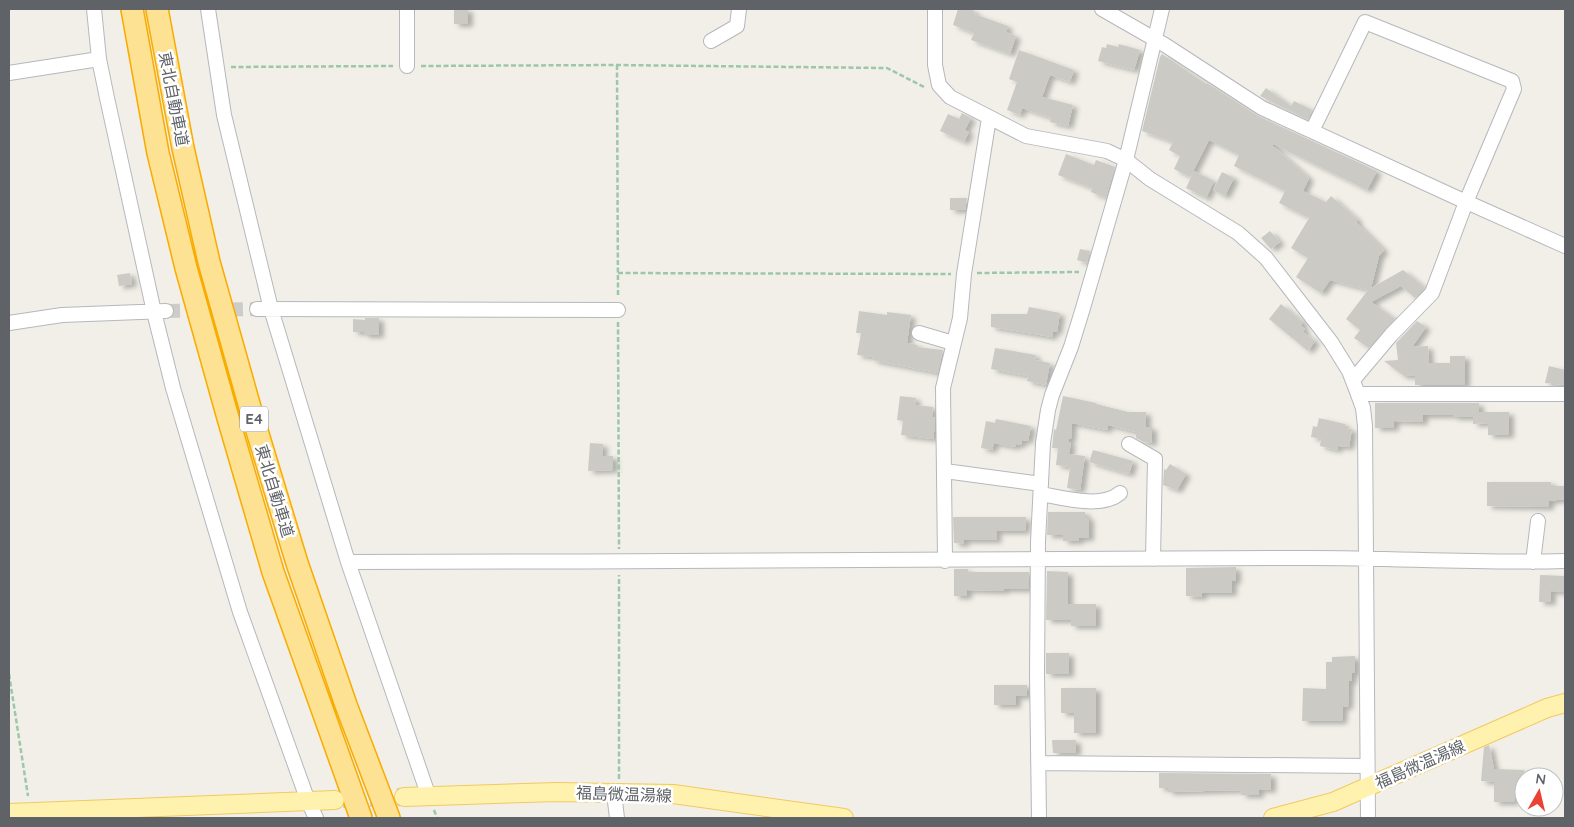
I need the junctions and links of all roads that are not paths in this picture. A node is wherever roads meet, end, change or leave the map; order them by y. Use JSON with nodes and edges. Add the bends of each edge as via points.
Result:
{"nodes":[{"id":1,"x":94,"y":9,"type":"edge"},
{"id":2,"x":132,"y":9,"type":"edge"},
{"id":3,"x":157,"y":9,"type":"edge"},
{"id":4,"x":208,"y":9,"type":"edge"},
{"id":5,"x":407,"y":9,"type":"edge"},
{"id":6,"x":739,"y":9,"type":"edge"},
{"id":7,"x":935,"y":9,"type":"edge"},
{"id":8,"x":1102,"y":9,"type":"edge"},
{"id":9,"x":1162,"y":9,"type":"edge"},
{"id":10,"x":1154,"y":39,"type":"junction"},
{"id":11,"x":711,"y":41,"type":"dead end"},
{"id":12,"x":99,"y":59,"type":"junction"},
{"id":13,"x":406,"y":66,"type":"road end"},
{"id":14,"x":9,"y":72,"type":"edge"},
{"id":15,"x":989,"y":118,"type":"junction"},
{"id":16,"x":1312,"y":131,"type":"junction"},
{"id":17,"x":1126,"y":160,"type":"junction"},
{"id":18,"x":1466,"y":202,"type":"junction"},
{"id":19,"x":1565,"y":246,"type":"edge"},
{"id":20,"x":264,"y":309,"type":"junction"},
{"id":21,"x":618,"y":310,"type":"road end"},
{"id":22,"x":160,"y":312,"type":"junction"},
{"id":23,"x":9,"y":323,"type":"edge"},
{"id":24,"x":919,"y":333,"type":"dead end"},
{"id":25,"x":953,"y":344,"type":"junction"},
{"id":26,"x":1353,"y":380,"type":"junction"},
{"id":27,"x":1358,"y":394,"type":"junction"},
{"id":28,"x":1565,"y":394,"type":"edge"},
{"id":29,"x":1129,"y":444,"type":"dead end"},
{"id":30,"x":945,"y":471,"type":"junction"},
{"id":31,"x":1041,"y":489,"type":"junction"},
{"id":32,"x":1120,"y":493,"type":"dead end"},
{"id":33,"x":1538,"y":521,"type":"dead end"},
{"id":34,"x":1366,"y":558,"type":"junction"},
{"id":35,"x":1153,"y":559,"type":"junction"},
{"id":36,"x":1038,"y":560,"type":"junction"},
{"id":37,"x":945,"y":561,"type":"junction"},
{"id":38,"x":1565,"y":561,"type":"edge"},
{"id":39,"x":348,"y":562,"type":"junction"},
{"id":40,"x":1533,"y":562,"type":"junction"},
{"id":41,"x":1565,"y":703,"type":"edge"},
{"id":42,"x":1038,"y":763,"type":"junction"},
{"id":43,"x":1367,"y":766,"type":"junction"},
{"id":44,"x":1368,"y":787,"type":"junction"},
{"id":45,"x":617,"y":793,"type":"junction"},
{"id":46,"x":404,"y":797,"type":"tunnel mouth"},
{"id":47,"x":429,"y":797,"type":"junction"},
{"id":48,"x":335,"y":800,"type":"tunnel mouth"},
{"id":49,"x":308,"y":801,"type":"junction"},
{"id":50,"x":9,"y":813,"type":"edge"},
{"id":51,"x":316,"y":818,"type":"edge"},
{"id":52,"x":361,"y":818,"type":"edge"},
{"id":53,"x":388,"y":818,"type":"edge"},
{"id":54,"x":617,"y":818,"type":"edge"},
{"id":55,"x":844,"y":818,"type":"edge"},
{"id":56,"x":1039,"y":818,"type":"edge"},
{"id":57,"x":1273,"y":818,"type":"edge"},
{"id":58,"x":1368,"y":818,"type":"edge"}],
"edges":[{"from":1,"to":12,"type":"street"},
{"from":2,"to":52,"type":"highway","name":"東北自動車道","number":"E4","via":[[158,153],[228,418],[273,572]]},
{"from":3,"to":53,"type":"highway","name":"東北自動車道","number":"E4","via":[[183,148],[209,262],[246,393],[297,563]]},
{"from":4,"to":20,"type":"street","via":[[224,115]]},
{"from":5,"to":13,"type":"street"},
{"from":6,"to":11,"type":"street","via":[[737,26]]},
{"from":7,"to":15,"type":"street","via":[[935,65],[939,85],[950,96]]},
{"from":8,"to":10,"type":"street"},
{"from":9,"to":10,"type":"street"},
{"from":10,"to":16,"type":"street","via":[[1262,108]]},
{"from":10,"to":17,"type":"street"},
{"from":12,"to":14,"type":"street"},
{"from":12,"to":22,"type":"street"},
{"from":15,"to":17,"type":"street","via":[[1026,136],[1108,151]]},
{"from":15,"to":25,"type":"street","via":[[960,318]]},
{"from":16,"to":18,"type":"street"},
{"from":16,"to":18,"type":"street","via":[[1365,22],[1512,81],[1514,89]]},
{"from":17,"to":26,"type":"street","via":[[1150,179],[1238,233],[1266,258],[1331,342]]},
{"from":17,"to":31,"type":"street","via":[[1094,274],[1052,395]]},
{"from":18,"to":19,"type":"street"},
{"from":18,"to":26,"type":"street","via":[[1432,292]]},
{"from":20,"to":21,"type":"street"},
{"from":20,"to":39,"type":"street"},
{"from":22,"to":23,"type":"street","via":[[62,314]]},
{"from":22,"to":49,"type":"street","via":[[174,388],[240,612]]},
{"from":24,"to":25,"type":"street"},
{"from":25,"to":30,"type":"street","via":[[943,388]]},
{"from":26,"to":27,"type":"street"},
{"from":27,"to":28,"type":"street"},
{"from":27,"to":34,"type":"street","via":[[1364,408],[1365,426]]},
{"from":29,"to":35,"type":"street","via":[[1155,459]]},
{"from":30,"to":31,"type":"street"},
{"from":30,"to":37,"type":"street"},
{"from":31,"to":32,"type":"street","via":[[1080,500],[1103,501]]},
{"from":31,"to":36,"type":"street"},
{"from":33,"to":40,"type":"street"},
{"from":34,"to":35,"type":"street"},
{"from":34,"to":40,"type":"street"},
{"from":34,"to":43,"type":"street"},
{"from":35,"to":36,"type":"street"},
{"from":36,"to":37,"type":"street"},
{"from":36,"to":42,"type":"street"},
{"from":37,"to":39,"type":"street"},
{"from":38,"to":40,"type":"street"},
{"from":39,"to":47,"type":"street"},
{"from":41,"to":44,"type":"main road","name":"福島微温湯線"},
{"from":42,"to":43,"type":"street"},
{"from":42,"to":56,"type":"street"},
{"from":43,"to":44,"type":"street"},
{"from":44,"to":57,"type":"main road","name":"福島微温湯線","via":[[1333,802]]},
{"from":44,"to":58,"type":"street"},
{"from":45,"to":47,"type":"main road","name":"福島微温湯線"},
{"from":45,"to":54,"type":"street"},
{"from":45,"to":55,"type":"main road","name":"福島微温湯線","via":[[674,794]]},
{"from":46,"to":47,"type":"main road","name":"福島微温湯線"},
{"from":48,"to":49,"type":"main road"},
{"from":49,"to":50,"type":"main road"},
{"from":49,"to":51,"type":"street"}]}
